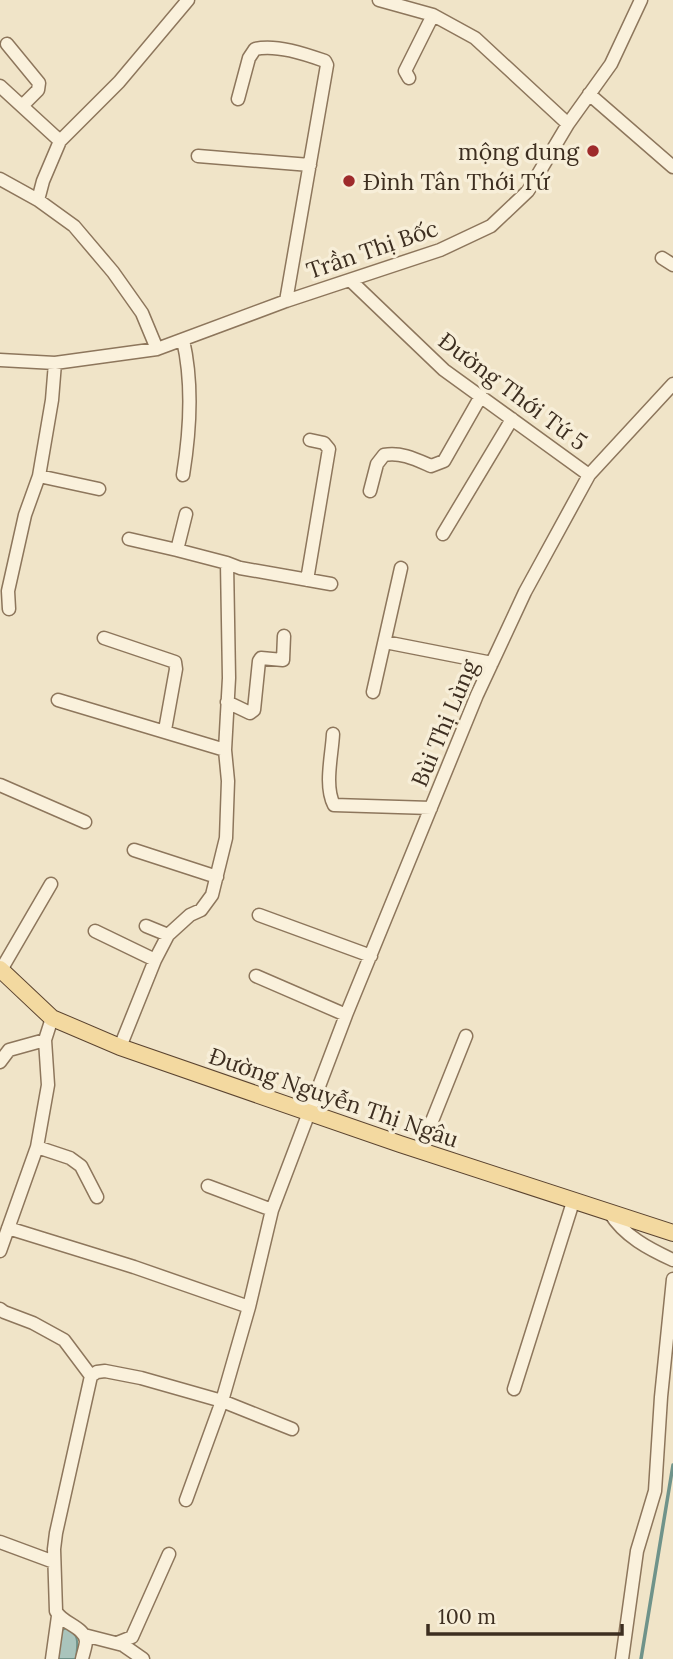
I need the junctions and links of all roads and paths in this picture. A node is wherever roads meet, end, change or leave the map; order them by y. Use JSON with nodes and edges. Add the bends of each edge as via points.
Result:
{"nodes":[{"id":1,"x":188,"y":0,"type":"edge"},
{"id":2,"x":379,"y":0,"type":"edge"},
{"id":3,"x":641,"y":0,"type":"edge"},
{"id":4,"x":433,"y":15,"type":"junction"},
{"id":5,"x":7,"y":44,"type":"dead end"},
{"id":6,"x":409,"y":78,"type":"dead end"},
{"id":7,"x":0,"y":86,"type":"edge"},
{"id":8,"x":589,"y":94,"type":"junction"},
{"id":9,"x":238,"y":99,"type":"dead end"},
{"id":10,"x":22,"y":106,"type":"junction"},
{"id":11,"x":568,"y":124,"type":"junction"},
{"id":12,"x":60,"y":141,"type":"junction"},
{"id":13,"x":198,"y":156,"type":"dead end"},
{"id":14,"x":310,"y":165,"type":"junction"},
{"id":15,"x":673,"y":167,"type":"edge"},
{"id":16,"x":0,"y":179,"type":"edge"},
{"id":17,"x":38,"y":200,"type":"junction"},
{"id":18,"x":351,"y":281,"type":"junction"},
{"id":19,"x":286,"y":301,"type":"junction"},
{"id":20,"x":183,"y":340,"type":"junction"},
{"id":21,"x":157,"y":349,"type":"junction"},
{"id":22,"x":0,"y":360,"type":"edge"},
{"id":23,"x":55,"y":363,"type":"junction"},
{"id":24,"x":673,"y":384,"type":"edge"},
{"id":25,"x":481,"y":396,"type":"junction"},
{"id":26,"x":512,"y":419,"type":"junction"},
{"id":27,"x":310,"y":440,"type":"dead end"},
{"id":28,"x":183,"y":475,"type":"dead end"},
{"id":29,"x":589,"y":475,"type":"junction"},
{"id":30,"x":39,"y":477,"type":"junction"},
{"id":31,"x":99,"y":489,"type":"dead end"},
{"id":32,"x":370,"y":491,"type":"dead end"},
{"id":33,"x":186,"y":514,"type":"dead end"},
{"id":34,"x":443,"y":534,"type":"dead end"},
{"id":35,"x":129,"y":539,"type":"dead end"},
{"id":36,"x":177,"y":550,"type":"junction"},
{"id":37,"x":227,"y":562,"type":"junction"},
{"id":38,"x":401,"y":568,"type":"dead end"},
{"id":39,"x":307,"y":580,"type":"junction"},
{"id":40,"x":331,"y":584,"type":"dead end"},
{"id":41,"x":9,"y":609,"type":"dead end"},
{"id":42,"x":284,"y":636,"type":"dead end"},
{"id":43,"x":104,"y":638,"type":"dead end"},
{"id":44,"x":385,"y":642,"type":"junction"},
{"id":45,"x":492,"y":663,"type":"junction"},
{"id":46,"x":373,"y":692,"type":"dead end"},
{"id":47,"x":58,"y":699,"type":"dead end"},
{"id":48,"x":227,"y":702,"type":"junction"},
{"id":49,"x":165,"y":730,"type":"junction"},
{"id":50,"x":333,"y":734,"type":"dead end"},
{"id":51,"x":225,"y":750,"type":"junction"},
{"id":52,"x":0,"y":785,"type":"edge"},
{"id":53,"x":431,"y":807,"type":"junction"},
{"id":54,"x":85,"y":822,"type":"dead end"},
{"id":55,"x":134,"y":849,"type":"dead end"},
{"id":56,"x":217,"y":877,"type":"junction"},
{"id":57,"x":51,"y":884,"type":"dead end"},
{"id":58,"x":259,"y":915,"type":"dead end"},
{"id":59,"x":146,"y":926,"type":"dead end"},
{"id":60,"x":95,"y":931,"type":"dead end"},
{"id":61,"x":168,"y":935,"type":"junction"},
{"id":62,"x":370,"y":956,"type":"junction"},
{"id":63,"x":155,"y":960,"type":"junction"},
{"id":64,"x":1,"y":969,"type":"edge"},
{"id":65,"x":256,"y":976,"type":"dead end"},
{"id":66,"x":346,"y":1015,"type":"junction"},
{"id":67,"x":52,"y":1018,"type":"junction"},
{"id":68,"x":466,"y":1036,"type":"dead end"},
{"id":69,"x":45,"y":1040,"type":"junction"},
{"id":70,"x":120,"y":1047,"type":"junction"},
{"id":71,"x":0,"y":1062,"type":"edge"},
{"id":72,"x":310,"y":1112,"type":"junction"},
{"id":73,"x":37,"y":1147,"type":"junction"},
{"id":74,"x":421,"y":1151,"type":"junction"},
{"id":75,"x":208,"y":1186,"type":"dead end"},
{"id":76,"x":97,"y":1197,"type":"dead end"},
{"id":77,"x":573,"y":1202,"type":"junction"},
{"id":78,"x":272,"y":1210,"type":"junction"},
{"id":79,"x":610,"y":1213,"type":"junction"},
{"id":80,"x":8,"y":1228,"type":"junction"},
{"id":81,"x":673,"y":1233,"type":"edge"},
{"id":82,"x":0,"y":1251,"type":"edge"},
{"id":83,"x":673,"y":1260,"type":"edge"},
{"id":84,"x":673,"y":1279,"type":"edge"},
{"id":85,"x":249,"y":1307,"type":"junction"},
{"id":86,"x":0,"y":1309,"type":"edge"},
{"id":87,"x":91,"y":1376,"type":"junction"},
{"id":88,"x":513,"y":1389,"type":"dead end"},
{"id":89,"x":222,"y":1401,"type":"junction"},
{"id":90,"x":292,"y":1429,"type":"dead end"},
{"id":91,"x":186,"y":1500,"type":"dead end"},
{"id":92,"x":0,"y":1542,"type":"edge"},
{"id":93,"x":169,"y":1554,"type":"dead end"},
{"id":94,"x":54,"y":1562,"type":"junction"},
{"id":95,"x":58,"y":1616,"type":"junction"},
{"id":96,"x":84,"y":1635,"type":"junction"},
{"id":97,"x":117,"y":1643,"type":"junction"},
{"id":98,"x":52,"y":1659,"type":"edge"},
{"id":99,"x":82,"y":1659,"type":"edge"},
{"id":100,"x":143,"y":1659,"type":"edge"},
{"id":101,"x":622,"y":1659,"type":"edge"}],
"edges":[{"from":1,"to":12,"type":"street","via":[[119,82]]},
{"from":2,"to":4,"type":"street"},
{"from":3,"to":8,"type":"street","name":"Trần Thị Bốc","via":[[611,64]]},
{"from":4,"to":6,"type":"street","via":[[405,71]]},
{"from":4,"to":11,"type":"street","via":[[475,38]]},
{"from":5,"to":10,"type":"street","via":[[39,83]]},
{"from":7,"to":10,"type":"street"},
{"from":8,"to":11,"type":"street","name":"Trần Thị Bốc"},
{"from":8,"to":15,"type":"street"},
{"from":9,"to":14,"type":"street","via":[[255,49],[268,47],[325,61]]},
{"from":10,"to":12,"type":"street"},
{"from":11,"to":18,"type":"street","name":"Trần Thị Bốc","via":[[528,191],[491,226],[440,250]]},
{"from":12,"to":17,"type":"street"},
{"from":13,"to":14,"type":"street"},
{"from":14,"to":19,"type":"street"},
{"from":16,"to":17,"type":"street"},
{"from":17,"to":21,"type":"street","via":[[74,226],[113,272],[142,313]]},
{"from":18,"to":19,"type":"street","name":"Trần Thị Bốc"},
{"from":18,"to":25,"type":"street","name":"Đường Thới Tứ 5","via":[[444,370]]},
{"from":19,"to":20,"type":"street","name":"Trần Thị Bốc"},
{"from":20,"to":21,"type":"street","name":"Trần Thị Bốc"},
{"from":20,"to":28,"type":"street","via":[[189,412]]},
{"from":21,"to":23,"type":"street","name":"Trần Thị Bốc"},
{"from":22,"to":23,"type":"street","name":"Trần Thị Bốc"},
{"from":23,"to":30,"type":"street"},
{"from":24,"to":29,"type":"street","name":"Bùi Thị Lùng"},
{"from":25,"to":26,"type":"street","name":"Đường Thới Tứ 5"},
{"from":25,"to":32,"type":"street","via":[[444,461],[431,466],[408,456],[384,455]]},
{"from":26,"to":29,"type":"street","name":"Đường Thới Tứ 5"},
{"from":26,"to":34,"type":"street"},
{"from":27,"to":39,"type":"street","via":[[329,449]]},
{"from":29,"to":45,"type":"street","name":"Bùi Thị Lùng"},
{"from":30,"to":31,"type":"street"},
{"from":30,"to":41,"type":"street","via":[[25,515],[8,591]]},
{"from":33,"to":36,"type":"street"},
{"from":35,"to":36,"type":"street"},
{"from":36,"to":37,"type":"street"},
{"from":37,"to":39,"type":"street"},
{"from":37,"to":48,"type":"street"},
{"from":38,"to":44,"type":"street"},
{"from":39,"to":40,"type":"street"},
{"from":42,"to":48,"type":"street","via":[[283,660],[259,661],[254,710],[250,713]]},
{"from":43,"to":49,"type":"street","via":[[175,662]]},
{"from":44,"to":45,"type":"street"},
{"from":44,"to":46,"type":"street"},
{"from":45,"to":53,"type":"street","name":"Bùi Thị Lùng"},
{"from":47,"to":49,"type":"street"},
{"from":48,"to":51,"type":"street"},
{"from":49,"to":51,"type":"street"},
{"from":50,"to":53,"type":"street","via":[[330,783],[334,805]]},
{"from":51,"to":56,"type":"street","via":[[226,838]]},
{"from":52,"to":54,"type":"street"},
{"from":53,"to":62,"type":"street","name":"Bùi Thị Lùng"},
{"from":55,"to":56,"type":"street"},
{"from":56,"to":61,"type":"street","via":[[212,895],[201,909]]},
{"from":57,"to":64,"type":"street"},
{"from":58,"to":62,"type":"street"},
{"from":59,"to":61,"type":"street"},
{"from":60,"to":63,"type":"street"},
{"from":61,"to":63,"type":"street"},
{"from":62,"to":66,"type":"street","name":"Bùi Thị Lùng"},
{"from":63,"to":70,"type":"street"},
{"from":64,"to":67,"type":"main road","name":"Đường Nguyễn Thị Ngâu"},
{"from":65,"to":66,"type":"street"},
{"from":66,"to":72,"type":"street","name":"Bùi Thị Lùng"},
{"from":67,"to":69,"type":"street"},
{"from":67,"to":70,"type":"main road","name":"Đường Nguyễn Thị Ngâu"},
{"from":68,"to":74,"type":"street"},
{"from":69,"to":71,"type":"street","via":[[9,1050]]},
{"from":69,"to":73,"type":"street","via":[[48,1085]]},
{"from":70,"to":72,"type":"main road","name":"Đường Nguyễn Thị Ngâu"},
{"from":72,"to":74,"type":"main road","name":"Đường Nguyễn Thị Ngâu"},
{"from":72,"to":78,"type":"street","name":"Bùi Thị Lùng"},
{"from":73,"to":76,"type":"street","via":[[81,1166]]},
{"from":73,"to":80,"type":"street"},
{"from":74,"to":77,"type":"main road","name":"Đường Nguyễn Thị Ngâu"},
{"from":75,"to":78,"type":"street"},
{"from":77,"to":79,"type":"main road","name":"Đường Nguyễn Thị Ngâu"},
{"from":77,"to":88,"type":"street"},
{"from":78,"to":85,"type":"street","name":"Bùi Thị Lùng"},
{"from":79,"to":81,"type":"main road","name":"Đường Nguyễn Thị Ngâu"},
{"from":79,"to":83,"type":"street","via":[[649,1250]]},
{"from":80,"to":82,"type":"street"},
{"from":80,"to":85,"type":"street"},
{"from":84,"to":101,"type":"street","via":[[655,1491],[637,1551]]},
{"from":85,"to":89,"type":"street","name":"Bùi Thị Lùng"},
{"from":86,"to":87,"type":"street","via":[[65,1340]]},
{"from":87,"to":89,"type":"street","via":[[105,1371]]},
{"from":87,"to":94,"type":"street","via":[[56,1533]]},
{"from":89,"to":90,"type":"street"},
{"from":89,"to":91,"type":"street","name":"Bùi Thị Lùng"},
{"from":92,"to":94,"type":"street"},
{"from":93,"to":97,"type":"street","via":[[132,1637]]},
{"from":94,"to":95,"type":"street"},
{"from":95,"to":96,"type":"street"},
{"from":95,"to":98,"type":"street"},
{"from":96,"to":97,"type":"street"},
{"from":96,"to":99,"type":"street"},
{"from":97,"to":100,"type":"street"}]}
